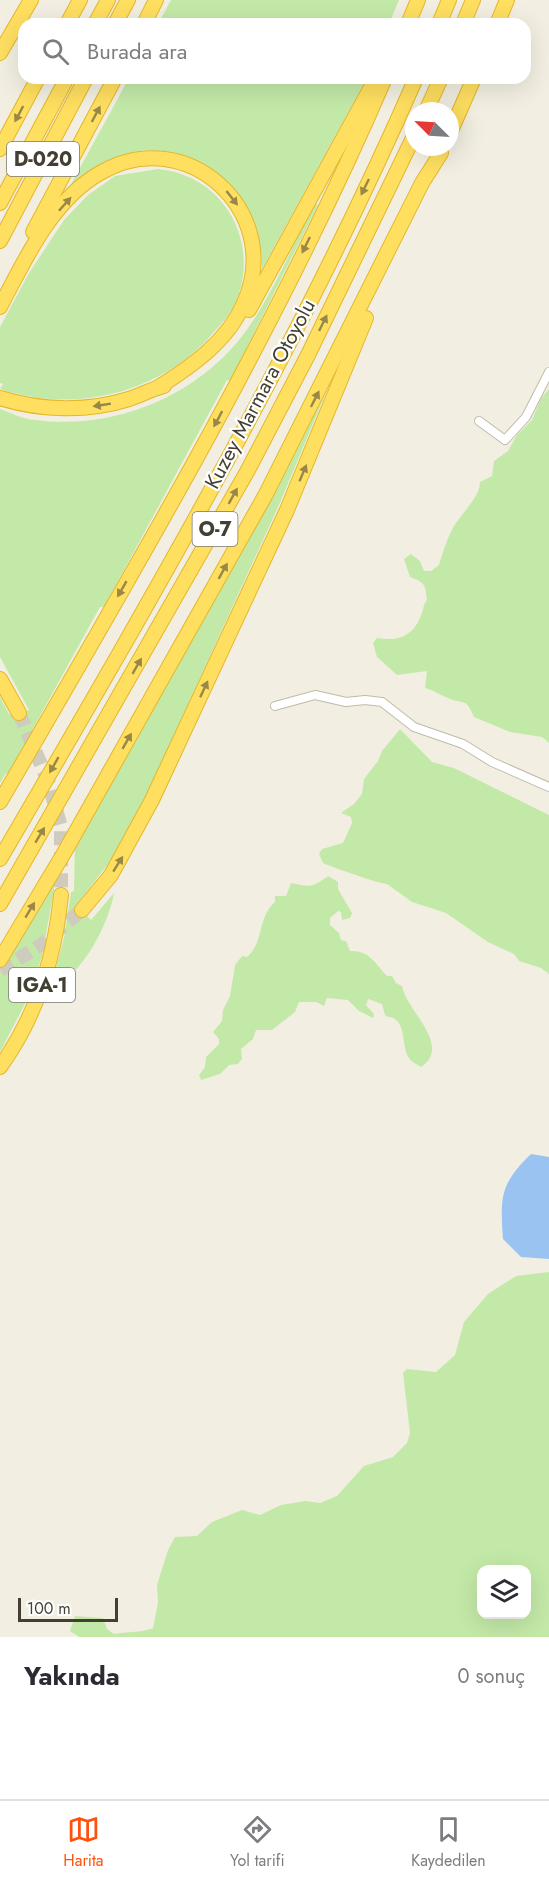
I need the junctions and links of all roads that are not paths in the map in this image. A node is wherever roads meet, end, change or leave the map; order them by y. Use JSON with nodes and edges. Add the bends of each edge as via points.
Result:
{"nodes":[{"id":1,"x":32,"y":0,"type":"edge"},
{"id":2,"x":80,"y":0,"type":"edge"},
{"id":3,"x":108,"y":0,"type":"edge"},
{"id":4,"x":128,"y":0,"type":"edge"},
{"id":5,"x":156,"y":0,"type":"edge"},
{"id":6,"x":409,"y":0,"type":"edge"},
{"id":7,"x":418,"y":0,"type":"edge"},
{"id":8,"x":449,"y":0,"type":"edge"},
{"id":9,"x":473,"y":0,"type":"edge"},
{"id":10,"x":507,"y":0,"type":"edge"},
{"id":11,"x":21,"y":18,"type":"edge"},
{"id":12,"x":70,"y":18,"type":"edge"},
{"id":13,"x":98,"y":18,"type":"edge"},
{"id":14,"x":118,"y":18,"type":"edge"},
{"id":15,"x":147,"y":18,"type":"edge"},
{"id":16,"x":402,"y":18,"type":"edge"},
{"id":17,"x":410,"y":18,"type":"edge"},
{"id":18,"x":442,"y":18,"type":"edge"},
{"id":19,"x":466,"y":18,"type":"edge"},
{"id":20,"x":500,"y":18,"type":"edge"},
{"id":21,"x":18,"y":23,"type":"edge"},
{"id":22,"x":0,"y":53,"type":"edge"},
{"id":23,"x":35,"y":84,"type":"edge"},
{"id":24,"x":64,"y":84,"type":"edge"},
{"id":25,"x":83,"y":84,"type":"edge"},
{"id":26,"x":112,"y":84,"type":"edge"},
{"id":27,"x":373,"y":84,"type":"edge"},
{"id":28,"x":382,"y":84,"type":"edge"},
{"id":29,"x":413,"y":84,"type":"edge"},
{"id":30,"x":438,"y":84,"type":"edge"},
{"id":31,"x":471,"y":84,"type":"edge"},
{"id":32,"x":430,"y":102,"type":"edge"},
{"id":33,"x":459,"y":112,"type":"edge"},
{"id":34,"x":0,"y":149,"type":"edge"},
{"id":35,"x":405,"y":154,"type":"edge"},
{"id":36,"x":438,"y":156,"type":"edge"},
{"id":37,"x":439,"y":156,"type":"edge"},
{"id":38,"x":0,"y":203,"type":"edge"},
{"id":39,"x":0,"y":241,"type":"edge"},
{"id":40,"x":0,"y":295,"type":"edge"},
{"id":41,"x":0,"y":307,"type":"edge"},
{"id":42,"x":549,"y":372,"type":"edge"},
{"id":43,"x":157,"y":388,"type":"junction"},
{"id":44,"x":0,"y":398,"type":"edge"},
{"id":45,"x":479,"y":421,"type":"dead end"},
{"id":46,"x":0,"y":679,"type":"edge"},
{"id":47,"x":275,"y":706,"type":"dead end"},
{"id":48,"x":19,"y":713,"type":"tunnel mouth"},
{"id":49,"x":549,"y":787,"type":"edge"},
{"id":50,"x":0,"y":802,"type":"edge"},
{"id":51,"x":0,"y":859,"type":"edge"},
{"id":52,"x":61,"y":895,"type":"tunnel mouth"},
{"id":53,"x":0,"y":904,"type":"edge"},
{"id":54,"x":82,"y":910,"type":"tunnel mouth"},
{"id":55,"x":0,"y":960,"type":"edge"},
{"id":56,"x":0,"y":1067,"type":"edge"}],
"edges":[{"from":1,"to":11,"type":"highway"},
{"from":2,"to":12,"type":"highway"},
{"from":3,"to":13,"type":"highway"},
{"from":4,"to":14,"type":"highway"},
{"from":5,"to":15,"type":"highway"},
{"from":6,"to":16,"type":"highway"},
{"from":7,"to":17,"type":"highway"},
{"from":8,"to":18,"type":"highway"},
{"from":9,"to":19,"type":"highway"},
{"from":10,"to":20,"type":"highway"},
{"from":21,"to":22,"type":"highway"},
{"from":23,"to":34,"type":"highway","one_way":true},
{"from":24,"to":38,"type":"highway","number":"D-020"},
{"from":25,"to":39,"type":"highway","number":"D-020"},
{"from":40,"to":26,"type":"highway","one_way":true},
{"from":27,"to":43,"type":"highway","via":[[246,313],[199,366]]},
{"from":28,"to":50,"type":"highway","one_way":true,"via":[[212,430]]},
{"from":29,"to":51,"type":"highway","name":"Kuzey Marmara Otoyolu","number":"O-7","one_way":true,"via":[[243,432]]},
{"from":30,"to":32,"type":"highway"},
{"from":31,"to":33,"type":"highway"},
{"from":53,"to":35,"type":"highway","name":"Kuzey Marmara Otoyolu","number":"O-7","one_way":true,"via":[[243,480]]},
{"from":55,"to":36,"type":"highway","one_way":true,"via":[[266,494]]},
{"from":54,"to":37,"type":"highway","one_way":true,"via":[[115,869],[152,800],[287,510],[360,330]]},
{"from":41,"to":43,"type":"highway","one_way":true,"via":[[48,225],[74,194],[98,174],[120,163],[154,158],[198,169],[226,190],[246,219],[254,251],[252,283],[239,313],[220,339]]},
{"from":42,"to":45,"type":"street","via":[[526,417],[505,440]]},
{"from":43,"to":44,"type":"highway","one_way":true,"via":[[111,404],[72,408],[26,405]]},
{"from":46,"to":48,"type":"highway"},
{"from":47,"to":49,"type":"street","via":[[315,695],[346,702],[382,702],[414,727],[463,744],[492,762]]},
{"from":52,"to":56,"type":"highway","number":"IGA-1","via":[[42,986]]}]}
